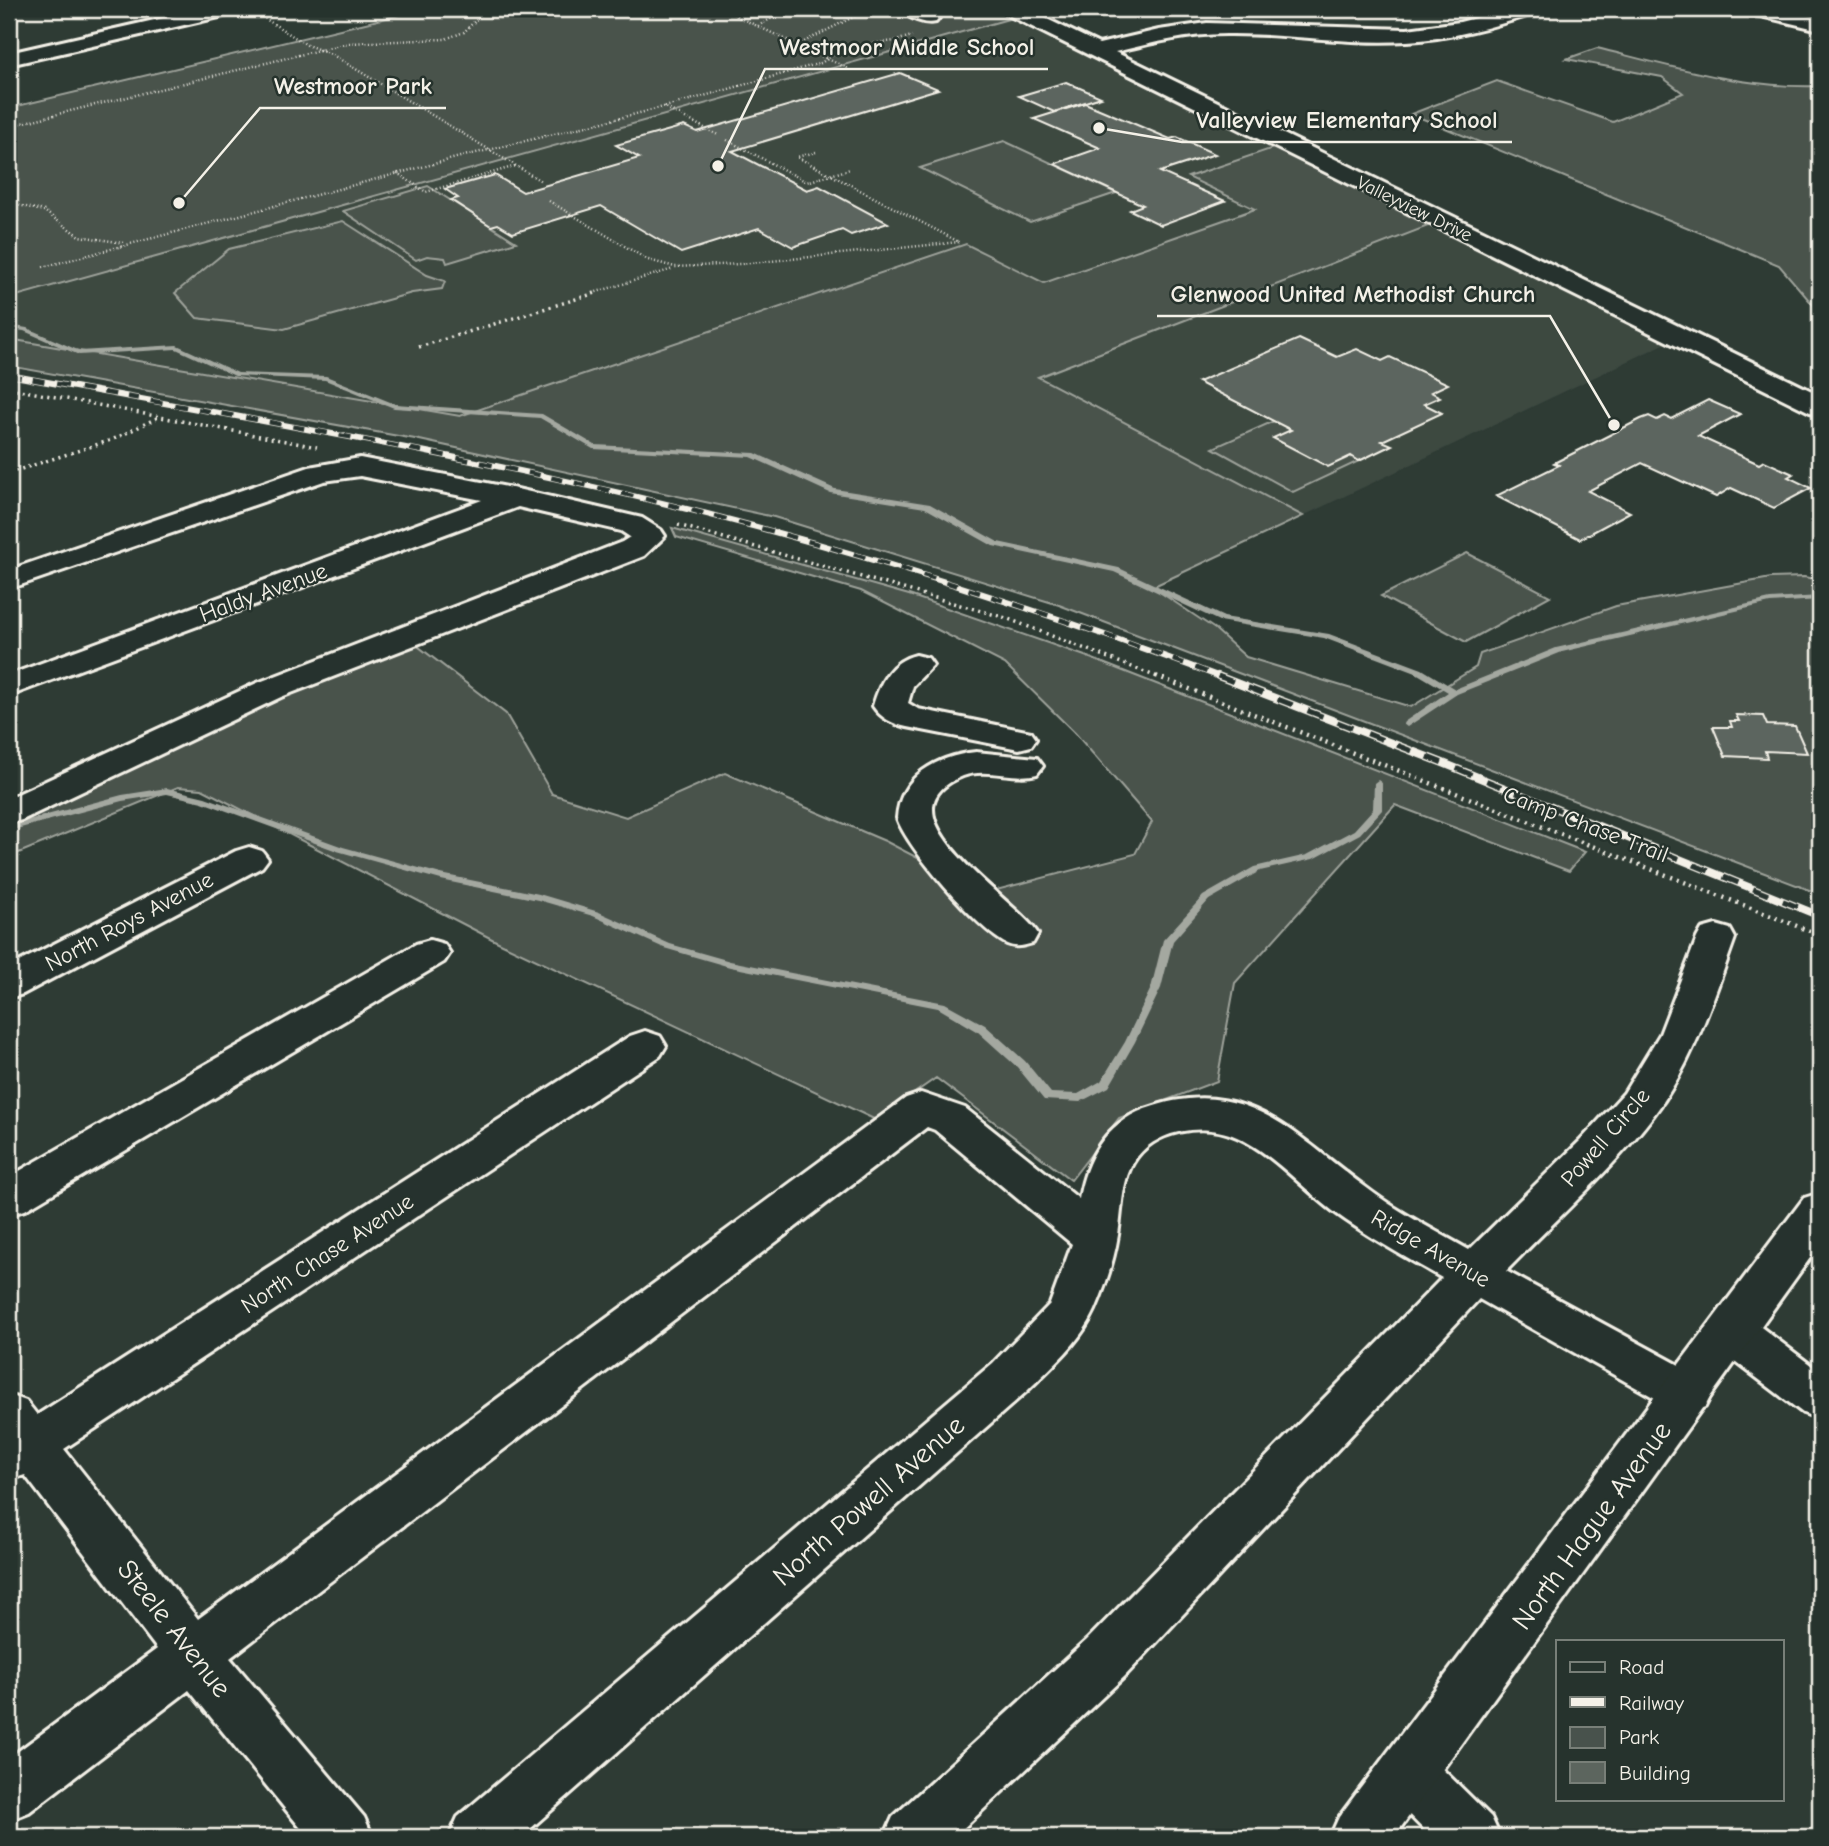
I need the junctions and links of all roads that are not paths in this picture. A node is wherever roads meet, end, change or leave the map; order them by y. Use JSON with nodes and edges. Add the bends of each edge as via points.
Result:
{"nodes":[{"id":1,"x":228,"y":9,"type":"edge"},
{"id":2,"x":910,"y":9,"type":"edge"},
{"id":3,"x":1011,"y":9,"type":"edge"},
{"id":4,"x":1530,"y":9,"type":"edge"},
{"id":5,"x":1755,"y":9,"type":"edge"},
{"id":6,"x":1820,"y":24,"type":"edge"},
{"id":7,"x":922,"y":25,"type":"road end"},
{"id":8,"x":1390,"y":36,"type":"junction"},
{"id":9,"x":1097,"y":51,"type":"junction"},
{"id":10,"x":1402,"y":58,"type":"dead end"},
{"id":11,"x":9,"y":59,"type":"edge"},
{"id":12,"x":1820,"y":407,"type":"edge"},
{"id":13,"x":517,"y":498,"type":"junction"},
{"id":14,"x":9,"y":580,"type":"edge"},
{"id":15,"x":916,"y":665,"type":"dead end"},
{"id":16,"x":9,"y":686,"type":"edge"},
{"id":17,"x":9,"y":812,"type":"edge"},
{"id":18,"x":249,"y":859,"type":"dead end"},
{"id":19,"x":1019,"y":934,"type":"dead end"},
{"id":20,"x":1716,"y":938,"type":"dead end"},
{"id":21,"x":430,"y":953,"type":"dead end"},
{"id":22,"x":9,"y":984,"type":"edge"},
{"id":23,"x":646,"y":1046,"type":"dead end"},
{"id":24,"x":1176,"y":1115,"type":"joint"},
{"id":25,"x":9,"y":1198,"type":"edge"},
{"id":26,"x":1820,"y":1210,"type":"edge"},
{"id":27,"x":1096,"y":1238,"type":"junction"},
{"id":28,"x":1475,"y":1273,"type":"junction"},
{"id":29,"x":1732,"y":1332,"type":"junction"},
{"id":30,"x":1688,"y":1393,"type":"junction"},
{"id":31,"x":1820,"y":1399,"type":"edge"},
{"id":32,"x":16,"y":1440,"type":"edge"},
{"id":33,"x":194,"y":1654,"type":"junction"},
{"id":34,"x":1408,"y":1773,"type":"junction"},
{"id":35,"x":9,"y":1792,"type":"edge"},
{"id":36,"x":344,"y":1837,"type":"edge"},
{"id":37,"x":478,"y":1837,"type":"edge"},
{"id":38,"x":913,"y":1837,"type":"edge"},
{"id":39,"x":1359,"y":1837,"type":"edge"},
{"id":40,"x":1471,"y":1837,"type":"edge"}],
"edges":[{"from":1,"to":11,"type":"street"},
{"from":2,"to":7,"type":"street"},
{"from":3,"to":9,"type":"street","name":"Valleyview Drive"},
{"from":4,"to":8,"type":"street","via":[[1482,24]]},
{"from":5,"to":6,"type":"street"},
{"from":8,"to":9,"type":"street","via":[[1202,29]]},
{"from":8,"to":10,"type":"street"},
{"from":9,"to":12,"type":"street","name":"Valleyview Drive"},
{"from":13,"to":14,"type":"street","via":[[360,467],[319,473]]},
{"from":13,"to":16,"type":"street","name":"Haldy Avenue"},
{"from":13,"to":17,"type":"street","via":[[631,524],[650,536],[633,549],[269,690]]},
{"from":15,"to":19,"type":"street","via":[[897,683],[890,706],[907,717],[1022,753],[947,769],[923,786],[915,820],[932,848],[993,915]]},
{"from":18,"to":22,"type":"street","name":"North Roys Avenue"},
{"from":20,"to":28,"type":"street","name":"Powell Circle","via":[[1680,1035],[1639,1104]]},
{"from":21,"to":25,"type":"street"},
{"from":23,"to":32,"type":"street","name":"North Chase Avenue"},
{"from":24,"to":27,"type":"street","name":"North Powell Avenue","via":[[1138,1132],[1110,1162],[1102,1186]]},
{"from":24,"to":28,"type":"street","name":"Ridge Avenue","via":[[1214,1115],[1251,1125],[1362,1209]]},
{"from":26,"to":29,"type":"street","name":"North Hague Avenue"},
{"from":27,"to":33,"type":"street","via":[[950,1119],[920,1109]]},
{"from":27,"to":37,"type":"street","name":"North Powell Avenue","via":[[1070,1312],[1010,1377]]},
{"from":28,"to":30,"type":"street","name":"Ridge Avenue"},
{"from":28,"to":38,"type":"street","name":"Powell Circle","via":[[1106,1657]]},
{"from":29,"to":30,"type":"street","name":"North Hague Avenue"},
{"from":29,"to":31,"type":"street"},
{"from":30,"to":34,"type":"street","name":"North Hague Avenue"},
{"from":32,"to":33,"type":"street","name":"Steele Avenue"},
{"from":33,"to":35,"type":"street"},
{"from":33,"to":36,"type":"street","name":"Steele Avenue"},
{"from":34,"to":39,"type":"street","name":"North Hague Avenue"},
{"from":34,"to":40,"type":"street"}]}
